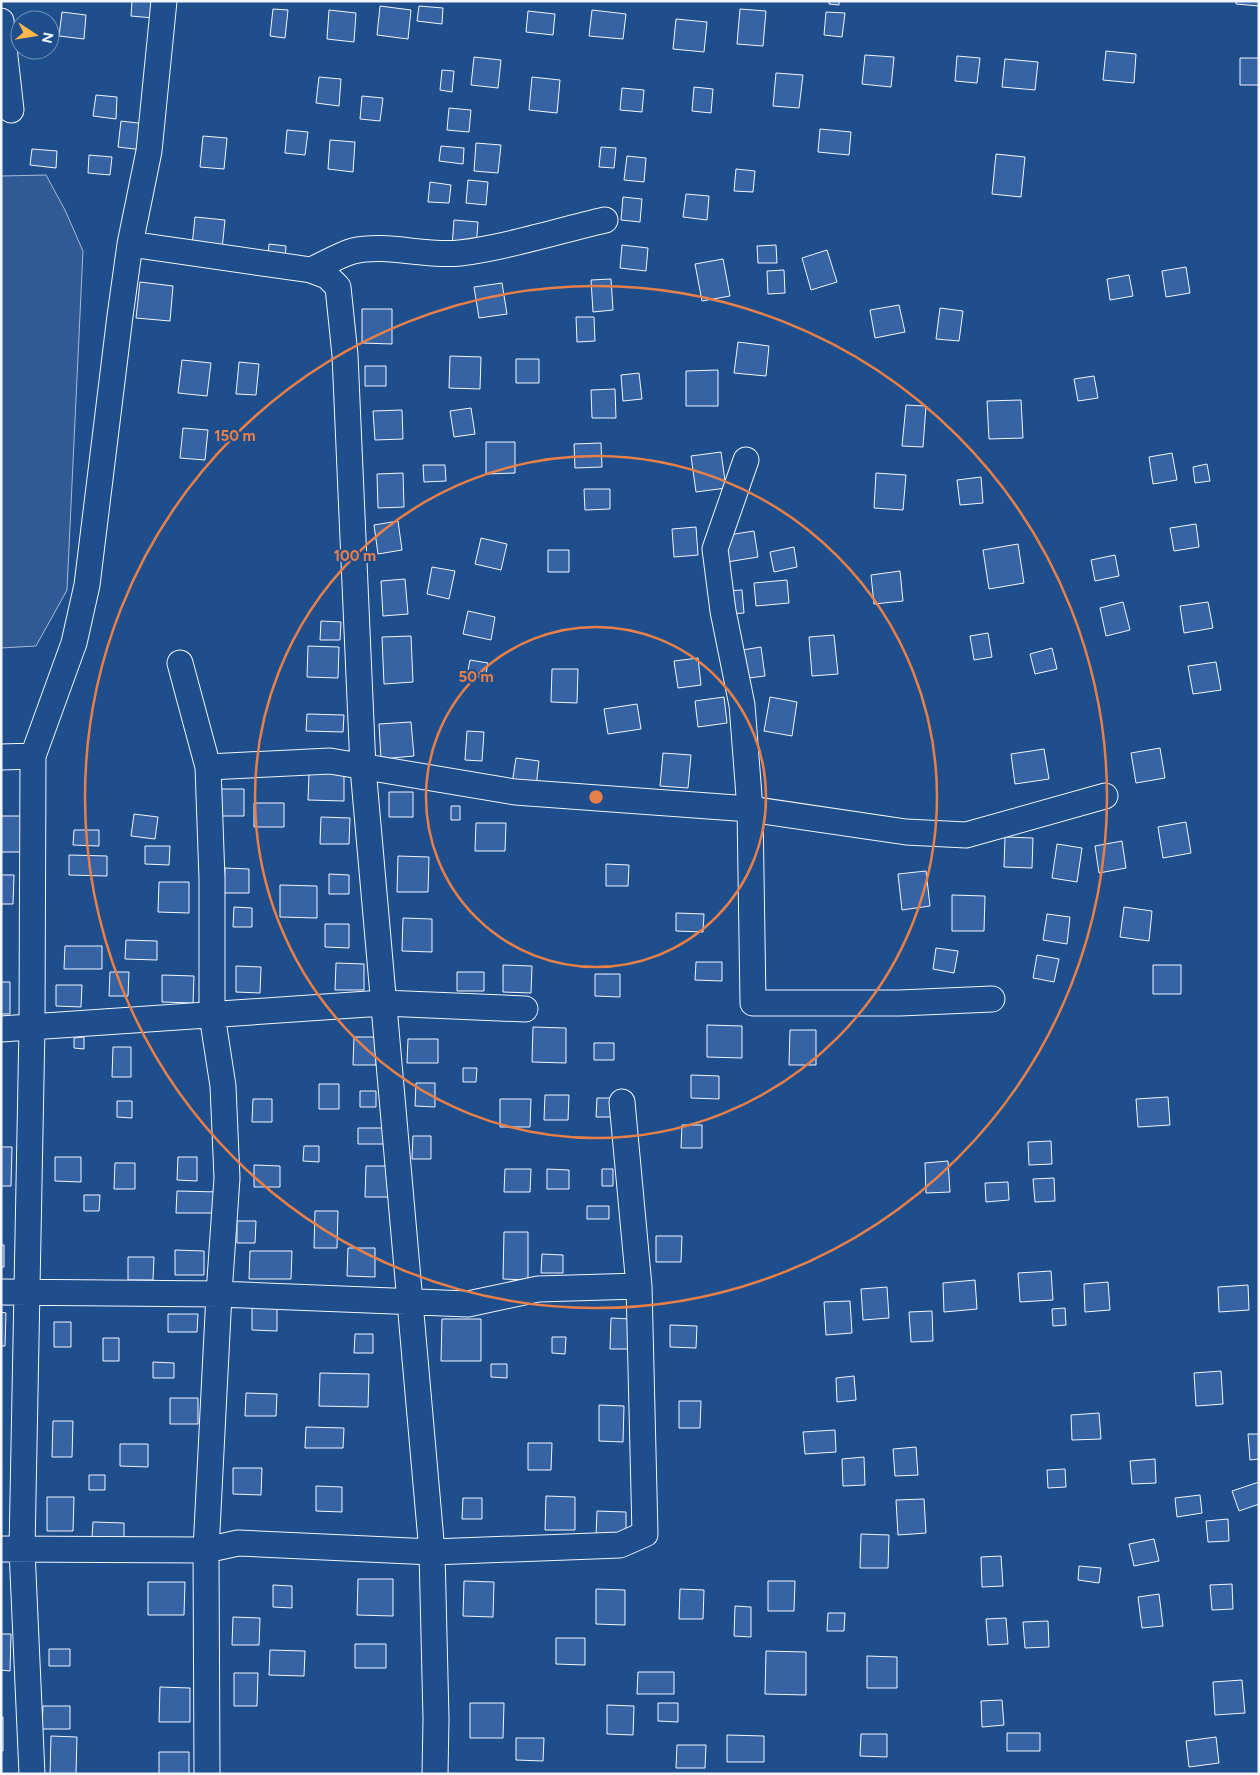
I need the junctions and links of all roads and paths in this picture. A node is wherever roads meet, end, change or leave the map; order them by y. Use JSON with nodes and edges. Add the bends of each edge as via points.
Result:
{"nodes":[{"id":1,"x":164,"y":1,"type":"edge"},
{"id":2,"x":1,"y":21,"type":"edge"},
{"id":3,"x":12,"y":110,"type":"dead end"},
{"id":4,"x":604,"y":220,"type":"dead end"},
{"id":5,"x":130,"y":244,"type":"junction"},
{"id":6,"x":311,"y":270,"type":"junction"},
{"id":7,"x":746,"y":460,"type":"dead end"},
{"id":8,"x":180,"y":663,"type":"dead end"},
{"id":9,"x":33,"y":756,"type":"junction"},
{"id":10,"x":1,"y":757,"type":"edge"},
{"id":11,"x":208,"y":767,"type":"junction"},
{"id":12,"x":363,"y":768,"type":"junction"},
{"id":13,"x":1105,"y":796,"type":"dead end"},
{"id":14,"x":750,"y":810,"type":"junction"},
{"id":15,"x":992,"y":999,"type":"dead end"},
{"id":16,"x":383,"y":1003,"type":"junction"},
{"id":17,"x":525,"y":1009,"type":"dead end"},
{"id":18,"x":212,"y":1015,"type":"junction"},
{"id":19,"x":32,"y":1028,"type":"junction"},
{"id":20,"x":1,"y":1029,"type":"edge"},
{"id":21,"x":622,"y":1102,"type":"dead end"},
{"id":22,"x":639,"y":1286,"type":"junction"},
{"id":23,"x":1,"y":1292,"type":"edge"},
{"id":24,"x":26,"y":1292,"type":"junction"},
{"id":25,"x":219,"y":1294,"type":"junction"},
{"id":26,"x":411,"y":1300,"type":"junction"},
{"id":27,"x":11,"y":1550,"type":"edge"},
{"id":28,"x":206,"y":1550,"type":"junction"},
{"id":29,"x":432,"y":1552,"type":"junction"},
{"id":30,"x":32,"y":1774,"type":"edge"},
{"id":31,"x":207,"y":1774,"type":"edge"},
{"id":32,"x":435,"y":1774,"type":"edge"}],
"edges":[{"from":1,"to":5,"type":"street","via":[[149,151]]},
{"from":2,"to":3,"type":"street"},
{"from":4,"to":6,"type":"street","via":[[458,253],[353,251]]},
{"from":5,"to":6,"type":"street"},
{"from":5,"to":9,"type":"street","via":[[87,586],[74,644]]},
{"from":6,"to":12,"type":"street","via":[[327,276],[338,286]]},
{"from":7,"to":14,"type":"street","via":[[715,550],[723,611],[742,705]]},
{"from":8,"to":11,"type":"street"},
{"from":9,"to":10,"type":"street"},
{"from":9,"to":19,"type":"street"},
{"from":11,"to":12,"type":"street","via":[[330,761]]},
{"from":11,"to":18,"type":"street"},
{"from":12,"to":14,"type":"street","via":[[514,792]]},
{"from":12,"to":16,"type":"street"},
{"from":13,"to":14,"type":"street","via":[[966,835],[906,832]]},
{"from":14,"to":15,"type":"street","via":[[754,1003]]},
{"from":16,"to":17,"type":"street"},
{"from":16,"to":18,"type":"street"},
{"from":16,"to":26,"type":"street"},
{"from":18,"to":19,"type":"street"},
{"from":18,"to":25,"type":"street","via":[[223,1086],[227,1178]]},
{"from":19,"to":20,"type":"street"},
{"from":19,"to":24,"type":"street"},
{"from":21,"to":22,"type":"street"},
{"from":22,"to":26,"type":"street","via":[[538,1289],[468,1304]]},
{"from":22,"to":29,"type":"street","via":[[645,1534],[620,1545]]},
{"from":23,"to":24,"type":"street"},
{"from":24,"to":25,"type":"street"},
{"from":24,"to":27,"type":"street"},
{"from":25,"to":26,"type":"street","via":[[328,1300]]},
{"from":25,"to":28,"type":"street"},
{"from":26,"to":29,"type":"street"},
{"from":27,"to":28,"type":"street"},
{"from":27,"to":30,"type":"street"},
{"from":28,"to":29,"type":"street","via":[[238,1543]]},
{"from":28,"to":31,"type":"street"},
{"from":29,"to":32,"type":"street"}]}
